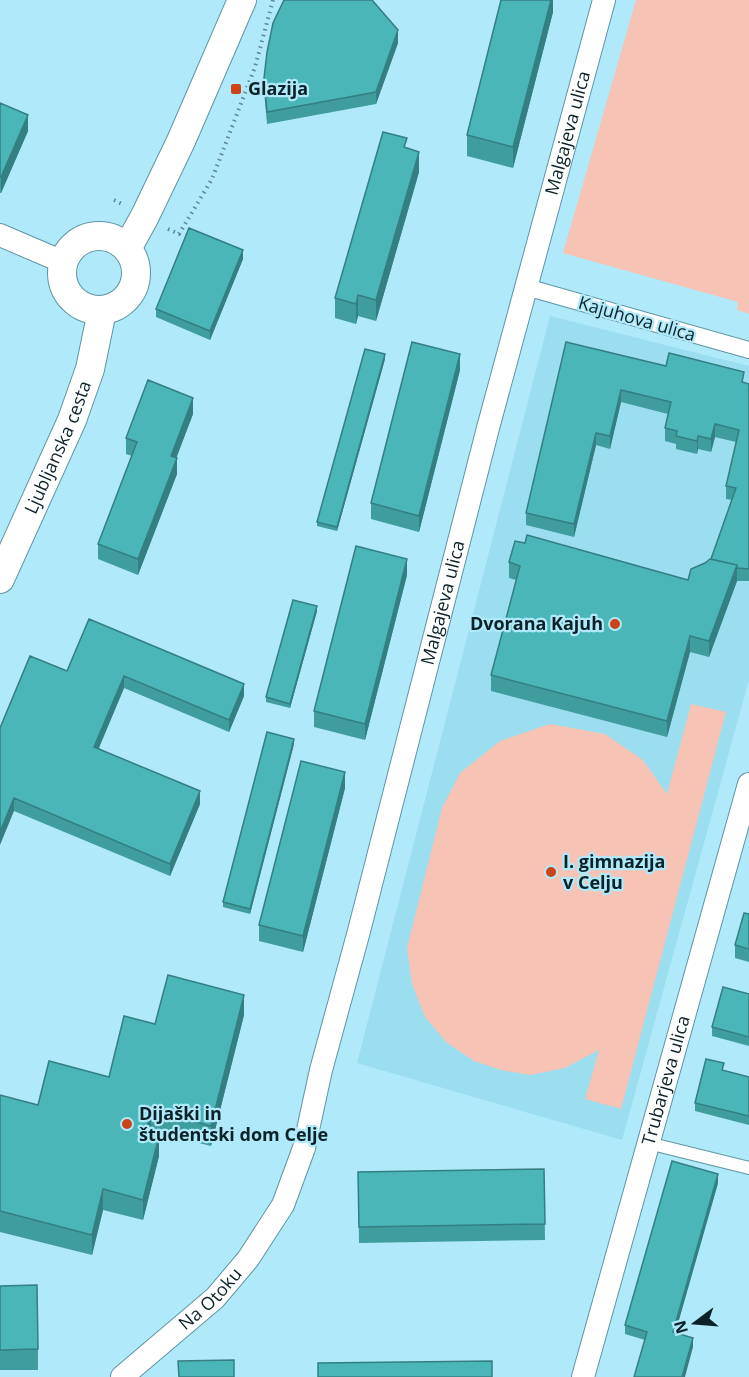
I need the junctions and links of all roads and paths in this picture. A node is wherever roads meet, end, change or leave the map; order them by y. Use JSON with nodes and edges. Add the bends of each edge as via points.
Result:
{"nodes":[{"id":1,"x":242,"y":0,"type":"edge"},
{"id":2,"x":604,"y":0,"type":"edge"},
{"id":3,"x":0,"y":235,"type":"edge"},
{"id":4,"x":128,"y":247,"type":"junction"},
{"id":5,"x":63,"y":262,"type":"junction"},
{"id":6,"x":526,"y":287,"type":"junction"},
{"id":7,"x":102,"y":311,"type":"junction"},
{"id":8,"x":749,"y":350,"type":"edge"},
{"id":9,"x":0,"y":579,"type":"edge"},
{"id":10,"x":749,"y":784,"type":"edge"},
{"id":11,"x":648,"y":1143,"type":"junction"},
{"id":12,"x":749,"y":1168,"type":"edge"},
{"id":13,"x":283,"y":1205,"type":"joint"},
{"id":14,"x":122,"y":1377,"type":"edge"},
{"id":15,"x":583,"y":1377,"type":"edge"}],
"edges":[{"from":1,"to":4,"type":"street","via":[[181,141]]},
{"from":2,"to":6,"type":"street","name":"Malgajeva ulica"},
{"from":3,"to":5,"type":"street"},
{"from":4,"to":5,"type":"street","via":[[111,236],[91,235],[73,245]]},
{"from":4,"to":7,"type":"street","via":[[137,266],[135,287],[122,304]]},
{"from":5,"to":7,"type":"street","via":[[62,280],[69,297],[84,308]]},
{"from":6,"to":8,"type":"street","name":"Kajuhova ulica"},
{"from":6,"to":13,"type":"street","name":"Malgajeva ulica","via":[[321,1070],[304,1148]]},
{"from":7,"to":9,"type":"street","name":"Ljubljanska cesta","via":[[90,369],[72,420]]},
{"from":10,"to":11,"type":"street","name":"Trubarjeva ulica"},
{"from":11,"to":12,"type":"lane"},
{"from":11,"to":15,"type":"street","name":"Trubarjeva ulica"},
{"from":13,"to":14,"type":"street","name":"Na Otoku","via":[[248,1259],[215,1298]]}]}
